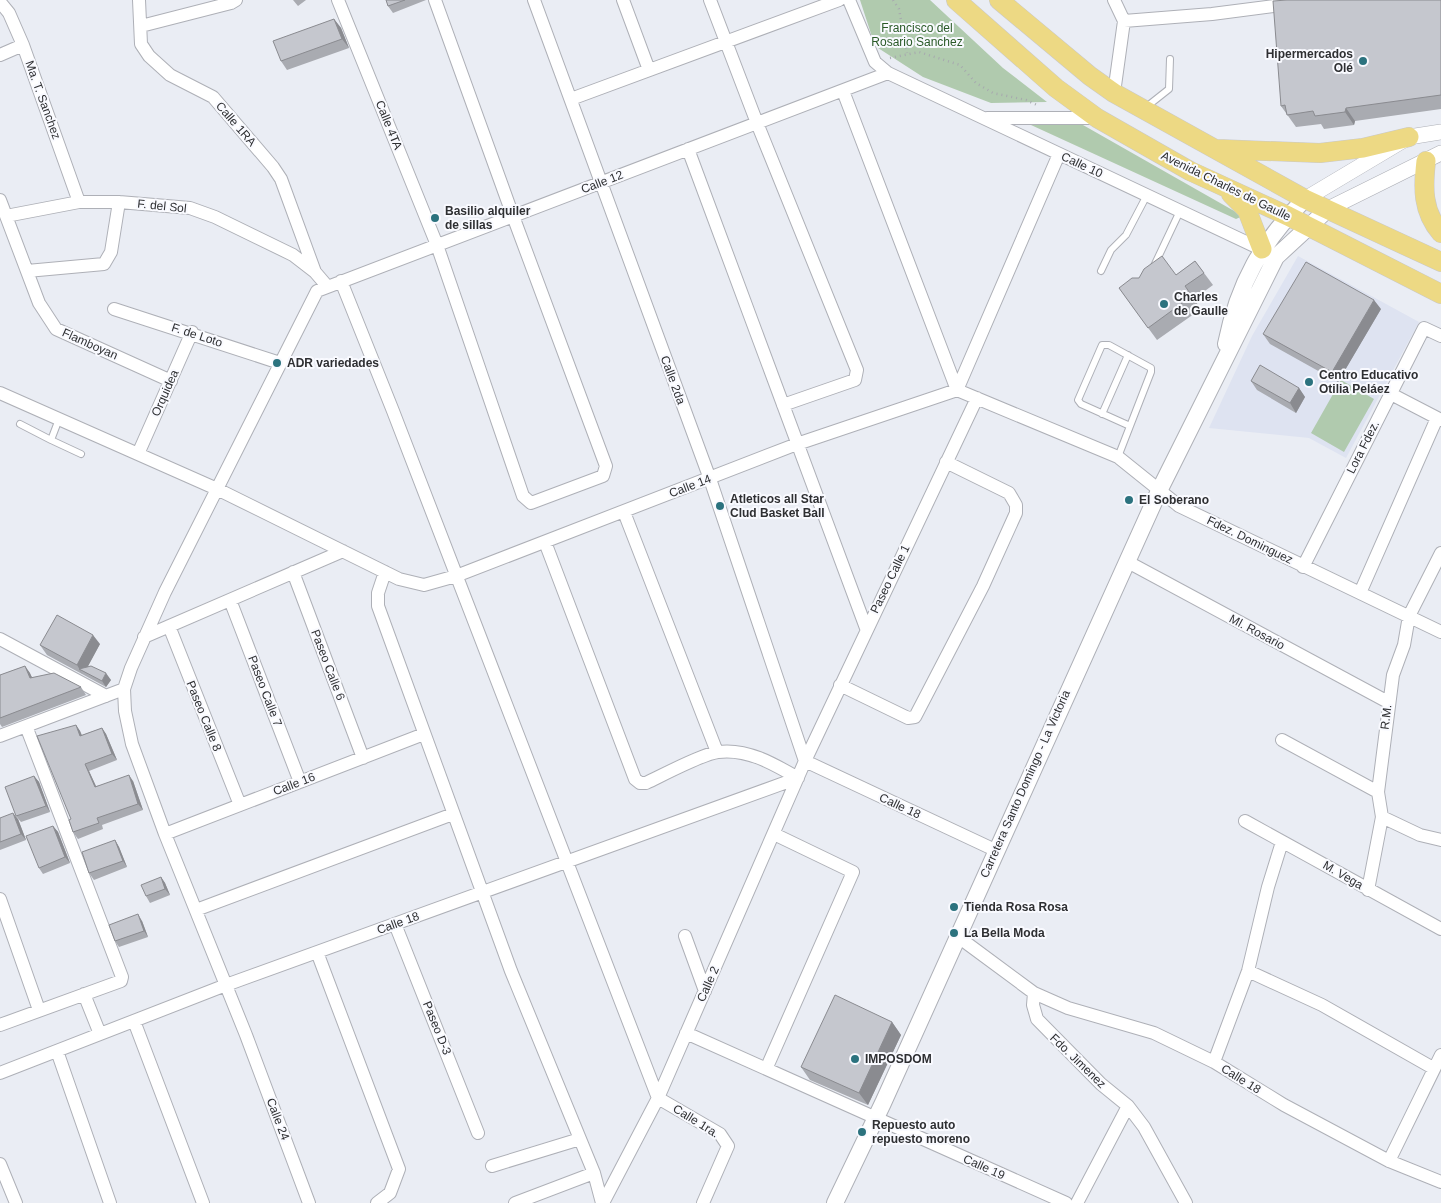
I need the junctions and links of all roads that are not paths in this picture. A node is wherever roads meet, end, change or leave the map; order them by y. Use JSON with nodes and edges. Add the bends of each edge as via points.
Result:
{"nodes":[{"id":1,"x":140,"y":0,"type":"edge"},
{"id":2,"x":236,"y":0,"type":"edge"},
{"id":3,"x":435,"y":0,"type":"edge"},
{"id":4,"x":534,"y":0,"type":"edge"},
{"id":5,"x":623,"y":0,"type":"edge"},
{"id":6,"x":710,"y":0,"type":"edge"},
{"id":7,"x":839,"y":0,"type":"edge"},
{"id":8,"x":849,"y":0,"type":"edge"},
{"id":9,"x":956,"y":0,"type":"edge"},
{"id":10,"x":999,"y":0,"type":"edge"},
{"id":11,"x":1114,"y":0,"type":"edge"},
{"id":12,"x":0,"y":2,"type":"edge"},
{"id":13,"x":344,"y":2,"type":"edge"},
{"id":14,"x":1272,"y":3,"type":"edge"},
{"id":15,"x":1306,"y":3,"type":"edge"},
{"id":16,"x":1124,"y":21,"type":"junction"},
{"id":17,"x":141,"y":26,"type":"junction"},
{"id":18,"x":726,"y":42,"type":"junction"},
{"id":19,"x":22,"y":45,"type":"junction"},
{"id":20,"x":0,"y":55,"type":"edge"},
{"id":21,"x":1170,"y":59,"type":"dead end"},
{"id":22,"x":649,"y":70,"type":"junction"},
{"id":23,"x":888,"y":74,"type":"junction"},
{"id":24,"x":842,"y":91,"type":"junction"},
{"id":25,"x":1114,"y":93,"type":"junction"},
{"id":26,"x":571,"y":99,"type":"junction"},
{"id":27,"x":1143,"y":110,"type":"junction"},
{"id":28,"x":982,"y":118,"type":"junction"},
{"id":29,"x":1097,"y":118,"type":"junction"},
{"id":30,"x":757,"y":123,"type":"junction"},
{"id":31,"x":1441,"y":132,"type":"edge"},
{"id":32,"x":1410,"y":137,"type":"junction"},
{"id":33,"x":688,"y":149,"type":"junction"},
{"id":34,"x":1213,"y":149,"type":"junction"},
{"id":35,"x":1059,"y":154,"type":"junction"},
{"id":36,"x":1433,"y":157,"type":"edge"},
{"id":37,"x":602,"y":182,"type":"junction"},
{"id":38,"x":1223,"y":186,"type":"junction"},
{"id":39,"x":1147,"y":195,"type":"junction"},
{"id":40,"x":1305,"y":199,"type":"junction"},
{"id":41,"x":0,"y":200,"type":"edge"},
{"id":42,"x":79,"y":202,"type":"junction"},
{"id":43,"x":118,"y":202,"type":"junction"},
{"id":44,"x":1328,"y":209,"type":"junction"},
{"id":45,"x":1180,"y":211,"type":"junction"},
{"id":46,"x":6,"y":216,"type":"junction"},
{"id":47,"x":513,"y":216,"type":"junction"},
{"id":48,"x":1288,"y":216,"type":"junction"},
{"id":49,"x":1308,"y":227,"type":"junction"},
{"id":50,"x":1441,"y":233,"type":"edge"},
{"id":51,"x":436,"y":245,"type":"junction"},
{"id":52,"x":1269,"y":253,"type":"junction"},
{"id":53,"x":1441,"y":262,"type":"edge"},
{"id":54,"x":1152,"y":270,"type":"edge"},
{"id":55,"x":27,"y":271,"type":"junction"},
{"id":56,"x":1101,"y":271,"type":"dead end"},
{"id":57,"x":315,"y":272,"type":"junction"},
{"id":58,"x":340,"y":281,"type":"junction"},
{"id":59,"x":322,"y":288,"type":"junction"},
{"id":60,"x":1441,"y":294,"type":"edge"},
{"id":61,"x":114,"y":309,"type":"dead end"},
{"id":62,"x":192,"y":332,"type":"junction"},
{"id":63,"x":1441,"y":336,"type":"edge"},
{"id":64,"x":1128,"y":355,"type":"junction"},
{"id":65,"x":280,"y":362,"type":"junction"},
{"id":66,"x":171,"y":381,"type":"junction"},
{"id":67,"x":957,"y":390,"type":"junction"},
{"id":68,"x":0,"y":393,"type":"edge"},
{"id":69,"x":1391,"y":394,"type":"junction"},
{"id":70,"x":977,"y":398,"type":"junction"},
{"id":71,"x":782,"y":404,"type":"junction"},
{"id":72,"x":1102,"y":414,"type":"junction"},
{"id":73,"x":60,"y":419,"type":"junction"},
{"id":74,"x":1439,"y":419,"type":"edge"},
{"id":75,"x":20,"y":424,"type":"dead end"},
{"id":76,"x":1130,"y":426,"type":"junction"},
{"id":77,"x":51,"y":440,"type":"junction"},
{"id":78,"x":797,"y":444,"type":"junction"},
{"id":79,"x":81,"y":454,"type":"dead end"},
{"id":80,"x":138,"y":454,"type":"junction"},
{"id":81,"x":1118,"y":457,"type":"junction"},
{"id":82,"x":946,"y":462,"type":"junction"},
{"id":83,"x":710,"y":479,"type":"junction"},
{"id":84,"x":216,"y":489,"type":"junction"},
{"id":85,"x":1158,"y":490,"type":"junction"},
{"id":86,"x":624,"y":512,"type":"junction"},
{"id":87,"x":545,"y":542,"type":"junction"},
{"id":88,"x":343,"y":551,"type":"junction"},
{"id":89,"x":1441,"y":553,"type":"edge"},
{"id":90,"x":1126,"y":561,"type":"junction"},
{"id":91,"x":1303,"y":567,"type":"junction"},
{"id":92,"x":293,"y":572,"type":"junction"},
{"id":93,"x":385,"y":572,"type":"junction"},
{"id":94,"x":456,"y":576,"type":"junction"},
{"id":95,"x":1360,"y":593,"type":"junction"},
{"id":96,"x":230,"y":600,"type":"junction"},
{"id":97,"x":1410,"y":616,"type":"junction"},
{"id":98,"x":169,"y":626,"type":"junction"},
{"id":99,"x":866,"y":628,"type":"junction"},
{"id":100,"x":1441,"y":632,"type":"edge"},
{"id":101,"x":144,"y":637,"type":"junction"},
{"id":102,"x":0,"y":639,"type":"edge"},
{"id":103,"x":840,"y":685,"type":"junction"},
{"id":104,"x":124,"y":689,"type":"junction"},
{"id":105,"x":106,"y":696,"type":"junction"},
{"id":106,"x":1388,"y":702,"type":"junction"},
{"id":107,"x":26,"y":726,"type":"junction"},
{"id":108,"x":424,"y":734,"type":"junction"},
{"id":109,"x":0,"y":736,"type":"edge"},
{"id":110,"x":1282,"y":740,"type":"dead end"},
{"id":111,"x":716,"y":752,"type":"junction"},
{"id":112,"x":363,"y":758,"type":"junction"},
{"id":113,"x":805,"y":762,"type":"junction"},
{"id":114,"x":798,"y":778,"type":"junction"},
{"id":115,"x":300,"y":782,"type":"junction"},
{"id":116,"x":1378,"y":792,"type":"junction"},
{"id":117,"x":240,"y":805,"type":"junction"},
{"id":118,"x":453,"y":814,"type":"junction"},
{"id":119,"x":1382,"y":817,"type":"junction"},
{"id":120,"x":1245,"y":821,"type":"dead end"},
{"id":121,"x":165,"y":834,"type":"junction"},
{"id":122,"x":774,"y":834,"type":"junction"},
{"id":123,"x":1441,"y":840,"type":"edge"},
{"id":124,"x":1282,"y":842,"type":"junction"},
{"id":125,"x":995,"y":850,"type":"junction"},
{"id":126,"x":567,"y":862,"type":"junction"},
{"id":127,"x":1368,"y":890,"type":"junction"},
{"id":128,"x":482,"y":892,"type":"junction"},
{"id":129,"x":0,"y":898,"type":"edge"},
{"id":130,"x":196,"y":910,"type":"junction"},
{"id":131,"x":395,"y":924,"type":"junction"},
{"id":132,"x":1441,"y":930,"type":"edge"},
{"id":133,"x":685,"y":936,"type":"dead end"},
{"id":134,"x":957,"y":936,"type":"junction"},
{"id":135,"x":317,"y":952,"type":"junction"},
{"id":136,"x":1248,"y":971,"type":"junction"},
{"id":137,"x":226,"y":985,"type":"junction"},
{"id":138,"x":705,"y":991,"type":"junction"},
{"id":139,"x":1034,"y":993,"type":"junction"},
{"id":140,"x":84,"y":994,"type":"junction"},
{"id":141,"x":40,"y":1010,"type":"junction"},
{"id":142,"x":134,"y":1021,"type":"junction"},
{"id":143,"x":0,"y":1024,"type":"edge"},
{"id":144,"x":686,"y":1033,"type":"junction"},
{"id":145,"x":100,"y":1034,"type":"junction"},
{"id":146,"x":58,"y":1051,"type":"junction"},
{"id":147,"x":1441,"y":1055,"type":"edge"},
{"id":148,"x":1214,"y":1062,"type":"junction"},
{"id":149,"x":767,"y":1067,"type":"junction"},
{"id":150,"x":1433,"y":1068,"type":"junction"},
{"id":151,"x":0,"y":1073,"type":"edge"},
{"id":152,"x":658,"y":1098,"type":"junction"},
{"id":153,"x":1128,"y":1106,"type":"junction"},
{"id":154,"x":876,"y":1118,"type":"junction"},
{"id":155,"x":478,"y":1133,"type":"dead end"},
{"id":156,"x":580,"y":1139,"type":"junction"},
{"id":157,"x":1389,"y":1161,"type":"junction"},
{"id":158,"x":0,"y":1164,"type":"edge"},
{"id":159,"x":492,"y":1166,"type":"dead end"},
{"id":160,"x":594,"y":1173,"type":"junction"},
{"id":161,"x":1441,"y":1182,"type":"edge"},
{"id":162,"x":16,"y":1203,"type":"edge"},
{"id":163,"x":110,"y":1203,"type":"edge"},
{"id":164,"x":203,"y":1203,"type":"edge"},
{"id":165,"x":309,"y":1203,"type":"edge"},
{"id":166,"x":378,"y":1203,"type":"edge"},
{"id":167,"x":515,"y":1203,"type":"edge"},
{"id":168,"x":602,"y":1203,"type":"edge"},
{"id":169,"x":703,"y":1203,"type":"edge"},
{"id":170,"x":835,"y":1203,"type":"edge"},
{"id":171,"x":1066,"y":1203,"type":"edge"},
{"id":172,"x":1077,"y":1203,"type":"edge"},
{"id":173,"x":1186,"y":1203,"type":"edge"}],
"edges":[{"from":1,"to":17,"type":"street","name":"Calle 1RA"},
{"from":2,"to":17,"type":"street"},
{"from":3,"to":47,"type":"street"},
{"from":4,"to":26,"type":"street","name":"Calle 2da"},
{"from":5,"to":22,"type":"street"},
{"from":6,"to":18,"type":"street"},
{"from":7,"to":18,"type":"street"},
{"from":8,"to":23,"type":"street","name":"Calle 10","via":[[875,62]]},
{"from":9,"to":29,"type":"main road","name":"Avenida Charles de Gaulle","via":[[1056,88]]},
{"from":10,"to":25,"type":"main road","name":"Avenida Charles de Gaulle"},
{"from":11,"to":16,"type":"street"},
{"from":12,"to":19,"type":"street","name":"Ma. T. Sanchez","via":[[9,13]]},
{"from":13,"to":51,"type":"street","name":"Calle 4TA"},
{"from":14,"to":15,"type":"street"},
{"from":14,"to":16,"type":"street","via":[[1212,14]]},
{"from":16,"to":25,"type":"street"},
{"from":17,"to":57,"type":"street","name":"Calle 1RA","via":[[141,44],[149,56],[170,75],[213,97],[281,178]]},
{"from":18,"to":22,"type":"street"},
{"from":18,"to":30,"type":"street"},
{"from":19,"to":20,"type":"street"},
{"from":19,"to":42,"type":"street","name":"Ma. T. Sanchez"},
{"from":21,"to":27,"type":"lane","via":[[1169,89]]},
{"from":22,"to":26,"type":"street"},
{"from":23,"to":24,"type":"street","name":"Calle 12"},
{"from":23,"to":28,"type":"street","name":"Calle 10"},
{"from":24,"to":30,"type":"street","name":"Calle 12"},
{"from":24,"to":67,"type":"street"},
{"from":25,"to":27,"type":"main road","name":"Avenida Charles de Gaulle"},
{"from":26,"to":37,"type":"street","name":"Calle 2da"},
{"from":27,"to":34,"type":"main road","name":"Avenida Charles de Gaulle"},
{"from":28,"to":29,"type":"street"},
{"from":28,"to":35,"type":"street","name":"Calle 10"},
{"from":29,"to":38,"type":"main road","name":"Avenida Charles de Gaulle"},
{"from":30,"to":33,"type":"street","name":"Calle 12"},
{"from":30,"to":71,"type":"street","via":[[854,358],[857,376],[856,380]]},
{"from":31,"to":32,"type":"street"},
{"from":32,"to":34,"type":"main road","via":[[1363,148],[1320,152]]},
{"from":32,"to":40,"type":"street"},
{"from":33,"to":37,"type":"street","name":"Calle 12"},
{"from":33,"to":71,"type":"street"},
{"from":34,"to":40,"type":"main road","name":"Avenida Charles de Gaulle"},
{"from":35,"to":39,"type":"street","name":"Calle 10"},
{"from":35,"to":67,"type":"street"},
{"from":36,"to":44,"type":"street"},
{"from":36,"to":50,"type":"main road","via":[[1424,197],[1427,212]]},
{"from":37,"to":47,"type":"street","name":"Calle 12"},
{"from":37,"to":83,"type":"street","name":"Calle 2da"},
{"from":38,"to":48,"type":"main road","name":"Avenida Charles de Gaulle"},
{"from":38,"to":52,"type":"main road","via":[[1247,210]]},
{"from":39,"to":45,"type":"street","name":"Calle 10"},
{"from":39,"to":56,"type":"lane","via":[[1126,235],[1111,250]]},
{"from":40,"to":44,"type":"main road","name":"Avenida Charles de Gaulle"},
{"from":40,"to":48,"type":"main road","name":"Carretera Santo Domingo - La Victoria"},
{"from":41,"to":46,"type":"street","name":"Flamboyan"},
{"from":42,"to":43,"type":"street","name":"F. del Sol"},
{"from":42,"to":46,"type":"street","name":"F. del Sol"},
{"from":43,"to":55,"type":"street","via":[[111,252],[104,264]]},
{"from":43,"to":57,"type":"street","name":"F. del Sol","via":[[190,208],[293,255]]},
{"from":44,"to":49,"type":"main road","name":"Carretera Santo Domingo - La Victoria"},
{"from":44,"to":53,"type":"main road","name":"Avenida Charles de Gaulle"},
{"from":45,"to":52,"type":"street","name":"Calle 10"},
{"from":45,"to":54,"type":"lane"},
{"from":46,"to":55,"type":"street","name":"Flamboyan"},
{"from":47,"to":51,"type":"street","name":"Calle 12"},
{"from":47,"to":51,"type":"street","name":"Calle 4TA","via":[[606,466],[603,476],[531,503],[523,496]]},
{"from":48,"to":49,"type":"main road","name":"Avenida Charles de Gaulle"},
{"from":48,"to":52,"type":"main road","name":"Carretera Santo Domingo - La Victoria"},
{"from":49,"to":52,"type":"main road","name":"Carretera Santo Domingo - La Victoria"},
{"from":49,"to":60,"type":"main road","name":"Avenida Charles de Gaulle"},
{"from":51,"to":58,"type":"street","name":"Calle 12"},
{"from":52,"to":85,"type":"main road","name":"Carretera Santo Domingo - La Victoria","via":[[1246,277],[1232,317],[1221,368]]},
{"from":55,"to":66,"type":"street","name":"Flamboyan","via":[[39,303],[56,329]]},
{"from":57,"to":59,"type":"street","name":"F. del Sol"},
{"from":58,"to":59,"type":"street","name":"Calle 12"},
{"from":58,"to":94,"type":"street"},
{"from":59,"to":65,"type":"street"},
{"from":61,"to":62,"type":"street","name":"F. de Loto"},
{"from":62,"to":65,"type":"street","name":"F. de Loto"},
{"from":62,"to":66,"type":"street","name":"Orquidea"},
{"from":63,"to":69,"type":"street","name":"Lora Fdez.","via":[[1424,328]]},
{"from":64,"to":72,"type":"lane"},
{"from":64,"to":72,"type":"lane","via":[[1102,345],[1078,397],[1081,404]]},
{"from":64,"to":76,"type":"lane","via":[[1151,368]]},
{"from":65,"to":84,"type":"street"},
{"from":66,"to":80,"type":"street","name":"Orquidea"},
{"from":67,"to":70,"type":"street","name":"Fdez. Dominguez"},
{"from":67,"to":78,"type":"street","name":"Calle 14"},
{"from":68,"to":73,"type":"street"},
{"from":69,"to":74,"type":"street"},
{"from":69,"to":91,"type":"street","name":"Lora Fdez."},
{"from":70,"to":81,"type":"street","name":"Fdez. Dominguez"},
{"from":70,"to":82,"type":"street","name":"Paseo Calle 1"},
{"from":71,"to":78,"type":"street"},
{"from":72,"to":76,"type":"lane"},
{"from":73,"to":77,"type":"lane"},
{"from":73,"to":80,"type":"street"},
{"from":74,"to":95,"type":"street"},
{"from":75,"to":77,"type":"lane"},
{"from":76,"to":81,"type":"lane"},
{"from":77,"to":79,"type":"lane"},
{"from":78,"to":83,"type":"street","name":"Calle 14"},
{"from":78,"to":99,"type":"street"},
{"from":80,"to":84,"type":"street"},
{"from":81,"to":85,"type":"street","name":"Fdez. Dominguez"},
{"from":82,"to":99,"type":"street","name":"Paseo Calle 1"},
{"from":82,"to":103,"type":"street","via":[[1009,492],[1016,505],[1016,513],[983,586],[915,717],[908,718]]},
{"from":83,"to":86,"type":"street","name":"Calle 14"},
{"from":83,"to":113,"type":"street","name":"Calle 2da"},
{"from":84,"to":88,"type":"street"},
{"from":84,"to":101,"type":"street"},
{"from":85,"to":90,"type":"main road","name":"Carretera Santo Domingo - La Victoria"},
{"from":85,"to":91,"type":"street","name":"Fdez. Dominguez","via":[[1180,506]]},
{"from":86,"to":87,"type":"street","name":"Calle 14"},
{"from":86,"to":111,"type":"street"},
{"from":87,"to":94,"type":"street","name":"Calle 14"},
{"from":87,"to":111,"type":"street","via":[[635,779],[646,783]]},
{"from":88,"to":92,"type":"street"},
{"from":88,"to":93,"type":"street"},
{"from":89,"to":97,"type":"street","name":"R.M."},
{"from":90,"to":106,"type":"street","name":"Ml. Rosario"},
{"from":90,"to":125,"type":"main road","name":"Carretera Santo Domingo - La Victoria"},
{"from":91,"to":95,"type":"street","name":"Fdez. Dominguez"},
{"from":92,"to":96,"type":"street"},
{"from":92,"to":112,"type":"street","name":"Paseo Calle 6"},
{"from":93,"to":94,"type":"street","name":"Calle 14","via":[[411,584],[424,585]]},
{"from":93,"to":108,"type":"street","via":[[378,593],[378,606]]},
{"from":94,"to":126,"type":"street"},
{"from":95,"to":97,"type":"street","name":"Fdez. Dominguez"},
{"from":96,"to":98,"type":"street"},
{"from":96,"to":115,"type":"street","name":"Paseo Calle 7"},
{"from":97,"to":100,"type":"street","name":"Fdez. Dominguez"},
{"from":97,"to":106,"type":"street","name":"R.M."},
{"from":98,"to":101,"type":"street"},
{"from":98,"to":117,"type":"street","name":"Paseo Calle 8"},
{"from":99,"to":103,"type":"street","name":"Paseo Calle 1"},
{"from":101,"to":104,"type":"street"},
{"from":102,"to":105,"type":"street"},
{"from":103,"to":113,"type":"street","name":"Paseo Calle 1"},
{"from":104,"to":105,"type":"street"},
{"from":104,"to":121,"type":"street","name":"Calle 24","via":[[132,744]]},
{"from":105,"to":107,"type":"street"},
{"from":106,"to":116,"type":"street","name":"R.M."},
{"from":107,"to":109,"type":"street"},
{"from":107,"to":140,"type":"street","via":[[122,977],[121,981]]},
{"from":108,"to":112,"type":"street","name":"Calle 16"},
{"from":108,"to":118,"type":"street"},
{"from":110,"to":116,"type":"street"},
{"from":111,"to":114,"type":"street","via":[[738,752],[762,759]]},
{"from":112,"to":115,"type":"street","name":"Calle 16"},
{"from":113,"to":114,"type":"street","name":"Calle 2"},
{"from":113,"to":125,"type":"street","name":"Calle 18"},
{"from":114,"to":122,"type":"street","name":"Calle 2"},
{"from":114,"to":126,"type":"street","name":"Calle 18"},
{"from":115,"to":117,"type":"street","name":"Calle 16"},
{"from":116,"to":119,"type":"street","name":"R.M."},
{"from":117,"to":121,"type":"street","name":"Calle 16"},
{"from":118,"to":128,"type":"street"},
{"from":118,"to":130,"type":"street"},
{"from":119,"to":123,"type":"street","via":[[1420,835]]},
{"from":119,"to":127,"type":"street","name":"R.M."},
{"from":120,"to":124,"type":"street","name":"M. Vega"},
{"from":121,"to":130,"type":"street","name":"Calle 24"},
{"from":122,"to":138,"type":"street","name":"Calle 2"},
{"from":122,"to":149,"type":"street","via":[[852,872]]},
{"from":124,"to":127,"type":"street","name":"M. Vega"},
{"from":124,"to":136,"type":"street"},
{"from":125,"to":134,"type":"main road","name":"Carretera Santo Domingo - La Victoria"},
{"from":126,"to":128,"type":"street","name":"Calle 18"},
{"from":126,"to":152,"type":"street"},
{"from":127,"to":132,"type":"street","name":"M. Vega"},
{"from":128,"to":131,"type":"street","name":"Calle 18"},
{"from":128,"to":156,"type":"street"},
{"from":129,"to":141,"type":"street"},
{"from":130,"to":137,"type":"street","name":"Calle 24"},
{"from":131,"to":135,"type":"street","name":"Calle 18"},
{"from":131,"to":155,"type":"street","name":"Paseo D-3"},
{"from":133,"to":138,"type":"street"},
{"from":134,"to":139,"type":"street"},
{"from":134,"to":154,"type":"main road","name":"Carretera Santo Domingo - La Victoria"},
{"from":135,"to":137,"type":"street","name":"Calle 18"},
{"from":135,"to":166,"type":"street","via":[[399,1169],[390,1193]]},
{"from":136,"to":148,"type":"street"},
{"from":136,"to":150,"type":"street","via":[[1322,1005]]},
{"from":137,"to":142,"type":"street","name":"Calle 18"},
{"from":137,"to":165,"type":"street","name":"Calle 24"},
{"from":138,"to":144,"type":"street","name":"Calle 2"},
{"from":139,"to":148,"type":"street","name":"Calle 18","via":[[1068,1008],[1154,1033]]},
{"from":139,"to":153,"type":"street","name":"Fdo. Jimenez","via":[[1036,1019],[1100,1084]]},
{"from":140,"to":141,"type":"street"},
{"from":140,"to":145,"type":"street"},
{"from":141,"to":143,"type":"street"},
{"from":142,"to":145,"type":"street","name":"Calle 18"},
{"from":142,"to":164,"type":"street"},
{"from":144,"to":149,"type":"street","name":"Calle 19"},
{"from":144,"to":152,"type":"street","name":"Calle 2"},
{"from":145,"to":146,"type":"street","name":"Calle 18"},
{"from":146,"to":151,"type":"street","name":"Calle 18"},
{"from":146,"to":163,"type":"street"},
{"from":147,"to":150,"type":"street"},
{"from":148,"to":157,"type":"street","name":"Calle 18","via":[[1284,1105]]},
{"from":149,"to":154,"type":"street","name":"Calle 19"},
{"from":150,"to":157,"type":"street"},
{"from":152,"to":168,"type":"street","name":"Calle 2"},
{"from":152,"to":169,"type":"street","name":"Calle 1ra.","via":[[720,1134],[728,1146]]},
{"from":153,"to":172,"type":"street"},
{"from":153,"to":173,"type":"street","name":"Fdo. Jimenez","via":[[1144,1127]]},
{"from":154,"to":170,"type":"main road","name":"Carretera Santo Domingo - La Victoria"},
{"from":154,"to":171,"type":"street","name":"Calle 19"},
{"from":156,"to":159,"type":"street"},
{"from":156,"to":160,"type":"street"},
{"from":157,"to":161,"type":"street","name":"Calle 18"},
{"from":158,"to":162,"type":"street"},
{"from":160,"to":167,"type":"street"},
{"from":160,"to":168,"type":"street"}]}
